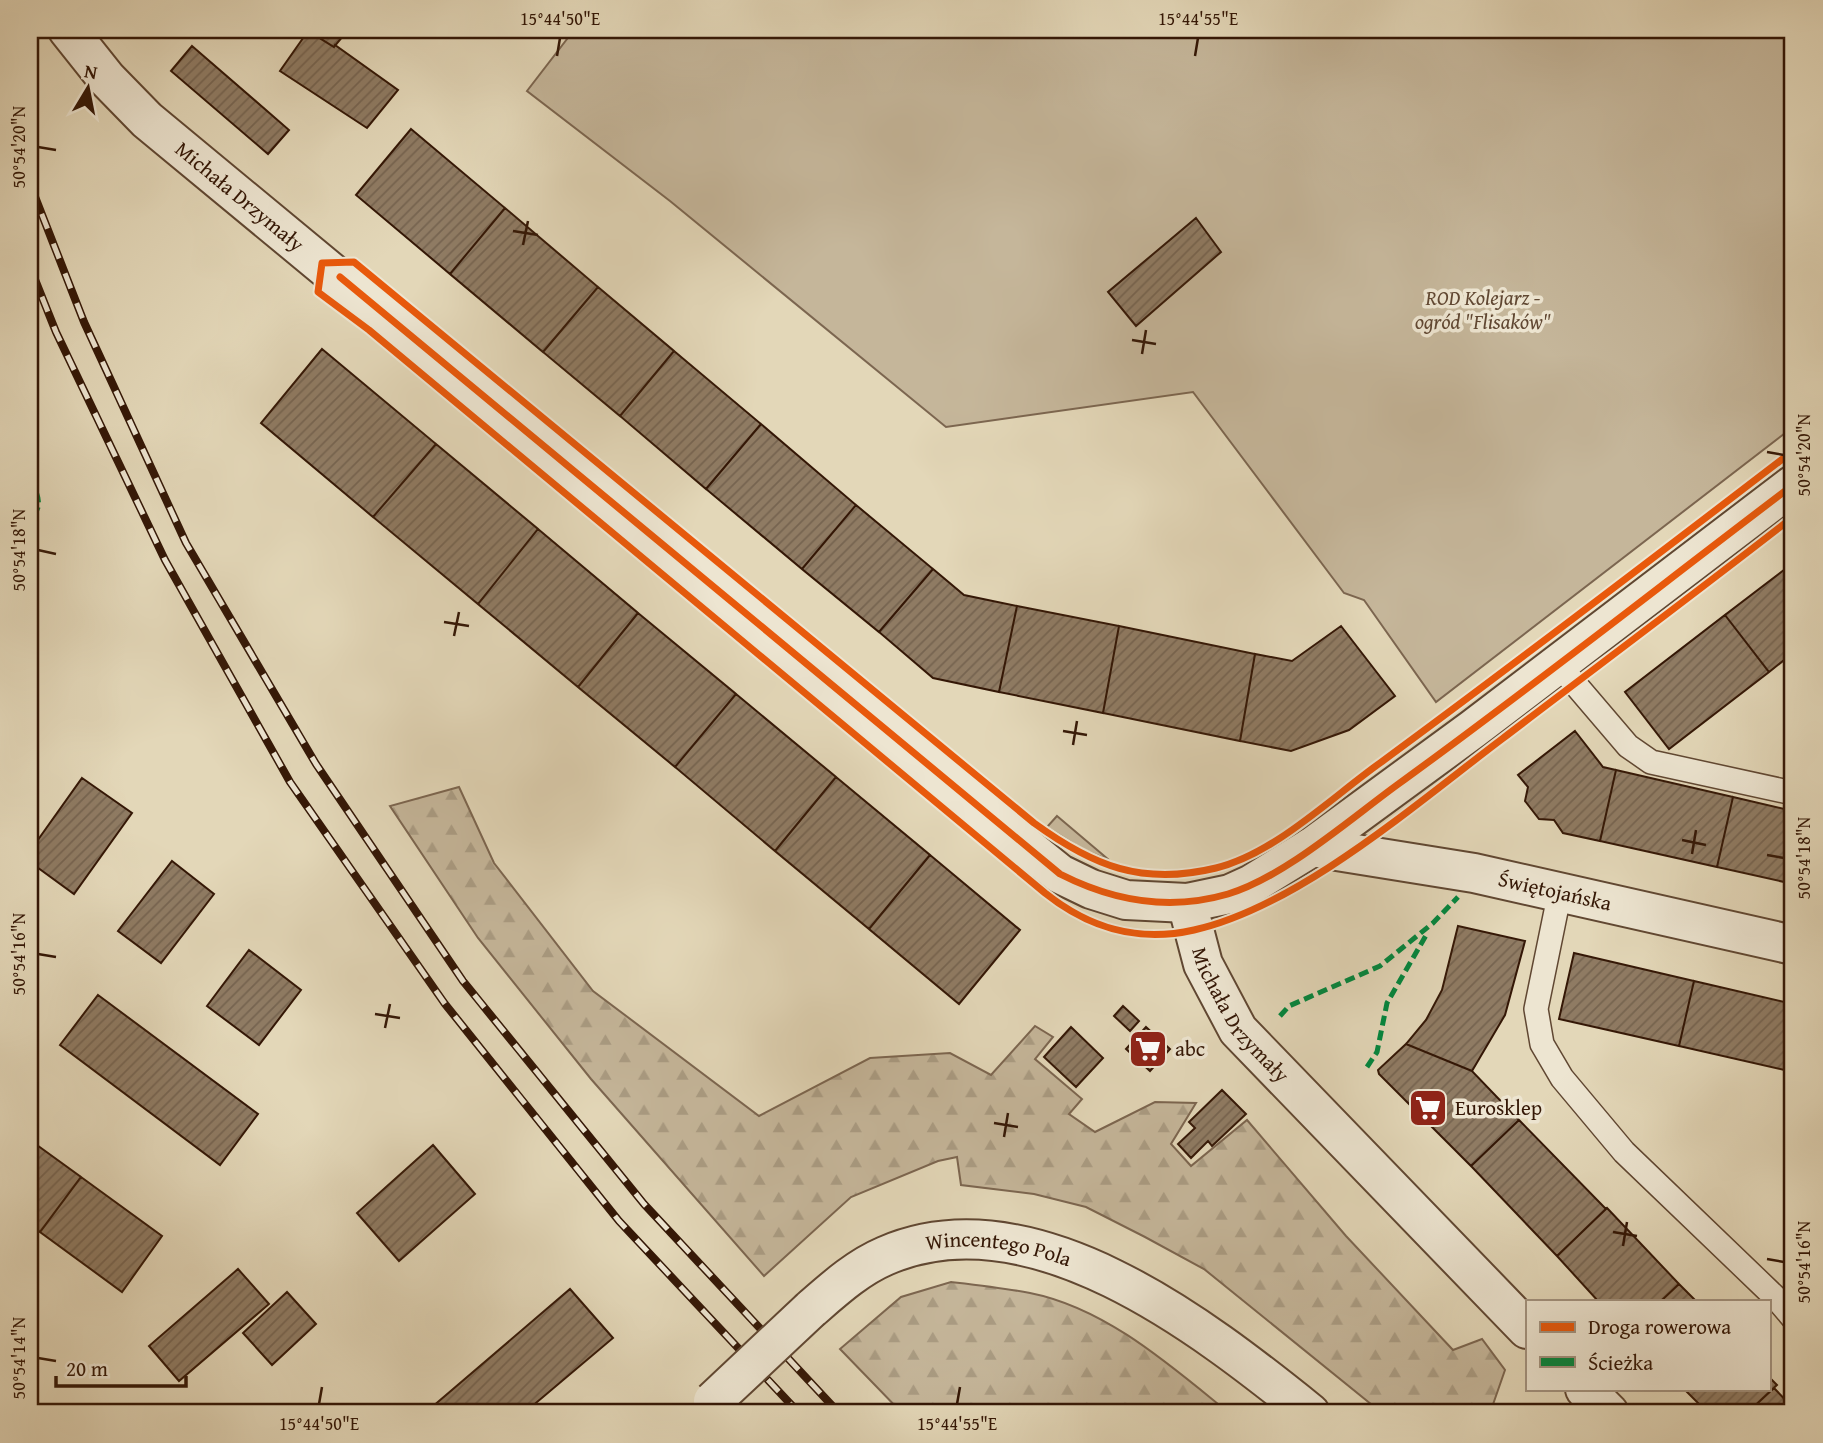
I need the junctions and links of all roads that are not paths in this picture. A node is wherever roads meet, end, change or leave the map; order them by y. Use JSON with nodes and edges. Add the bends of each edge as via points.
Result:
{"nodes":[{"id":1,"x":68,"y":30,"type":"edge"},
{"id":2,"x":1793,"y":485,"type":"edge"},
{"id":3,"x":1558,"y":664,"type":"junction"},
{"id":4,"x":1793,"y":793,"type":"edge"},
{"id":5,"x":1312,"y":847,"type":"junction"},
{"id":6,"x":1187,"y":903,"type":"junction"},
{"id":7,"x":1556,"y":911,"type":"dead end"},
{"id":8,"x":1793,"y":945,"type":"edge"},
{"id":9,"x":1793,"y":1318,"type":"edge"},
{"id":10,"x":1526,"y":1328,"type":"edge"},
{"id":11,"x":1586,"y":1390,"type":"edge"},
{"id":12,"x":707,"y":1407,"type":"edge"},
{"id":13,"x":1310,"y":1413,"type":"edge"},
{"id":14,"x":1609,"y":1413,"type":"edge"}],
"edges":[{"from":1,"to":6,"type":"street","name":"Michała Drzymały","via":[[148,120],[1060,874],[1126,900]]},
{"from":2,"to":3,"type":"street"},
{"from":3,"to":4,"type":"lane","via":[[1628,746],[1651,762]]},
{"from":3,"to":5,"type":"street"},
{"from":5,"to":6,"type":"street","via":[[1241,889]]},
{"from":5,"to":8,"type":"street","name":"Świętojańska","via":[[1474,873]]},
{"from":6,"to":10,"type":"street","name":"Michała Drzymały","via":[[1203,964],[1238,1030]]},
{"from":7,"to":9,"type":"lane","via":[[1536,1009],[1542,1044],[1562,1078],[1624,1152]]},
{"from":11,"to":14,"type":"street"},
{"from":12,"to":13,"type":"street","name":"Wincentego Pola","bridge":true,"via":[[856,1272],[909,1247],[962,1240],[1024,1247],[1092,1271],[1180,1315]]}]}
